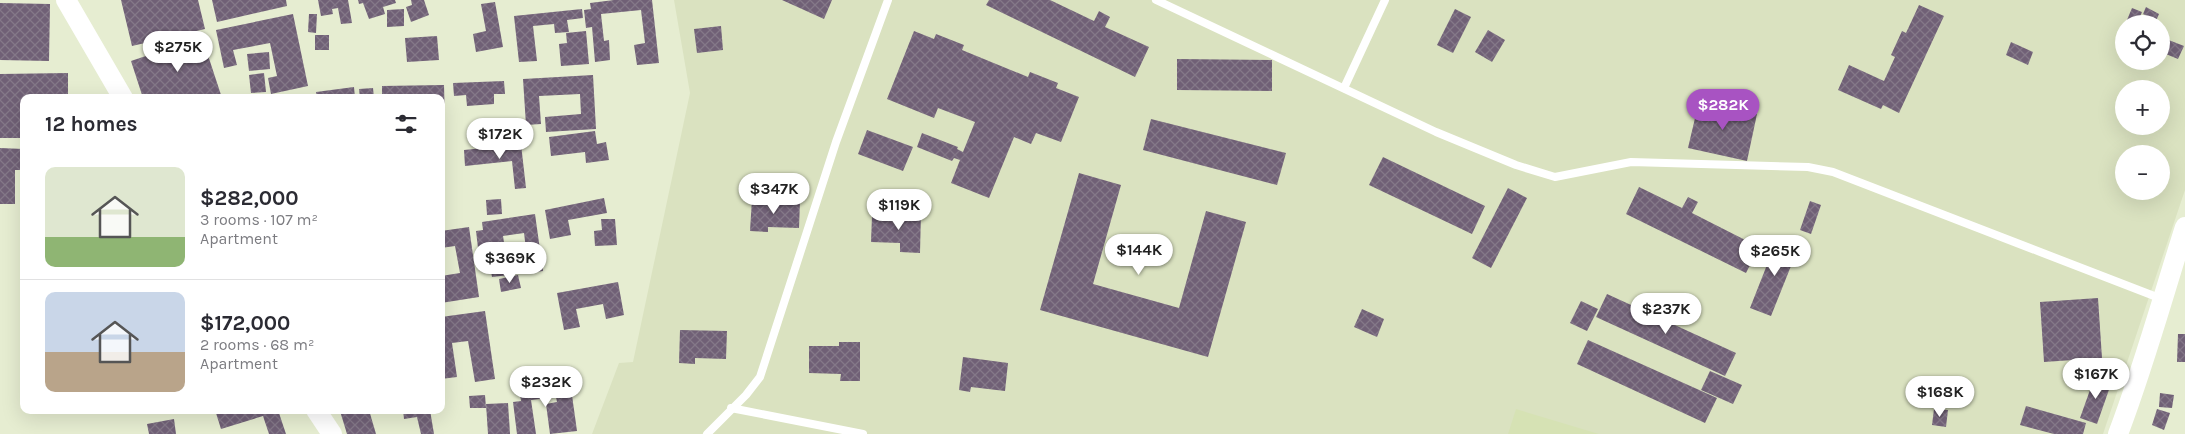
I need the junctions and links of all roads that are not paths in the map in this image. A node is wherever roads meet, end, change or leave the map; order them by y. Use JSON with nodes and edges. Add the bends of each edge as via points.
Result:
{"nodes":[{"id":1,"x":66,"y":0,"type":"edge"},
{"id":2,"x":888,"y":0,"type":"edge"},
{"id":3,"x":1156,"y":0,"type":"edge"},
{"id":4,"x":1385,"y":0,"type":"edge"},
{"id":5,"x":1171,"y":3,"type":"edge"},
{"id":6,"x":1344,"y":88,"type":"junction"},
{"id":7,"x":121,"y":94,"type":"edge"},
{"id":8,"x":2185,"y":227,"type":"edge"},
{"id":9,"x":2162,"y":299,"type":"junction"},
{"id":10,"x":731,"y":408,"type":"junction"},
{"id":11,"x":319,"y":414,"type":"edge"},
{"id":12,"x":332,"y":434,"type":"edge"},
{"id":13,"x":707,"y":434,"type":"edge"},
{"id":14,"x":863,"y":434,"type":"edge"},
{"id":15,"x":2118,"y":434,"type":"edge"}],
"edges":[{"from":1,"to":7,"type":"street"},
{"from":2,"to":10,"type":"lane","via":[[836,142],[760,377]]},
{"from":3,"to":5,"type":"lane"},
{"from":4,"to":6,"type":"lane"},
{"from":5,"to":6,"type":"lane"},
{"from":6,"to":9,"type":"lane","via":[[1436,132],[1516,165],[1555,177],[1631,162],[1798,167],[1833,172]]},
{"from":8,"to":9,"type":"street"},
{"from":9,"to":15,"type":"street","via":[[2140,376]]},
{"from":10,"to":13,"type":"lane"},
{"from":10,"to":14,"type":"lane"},
{"from":11,"to":12,"type":"street"}]}
